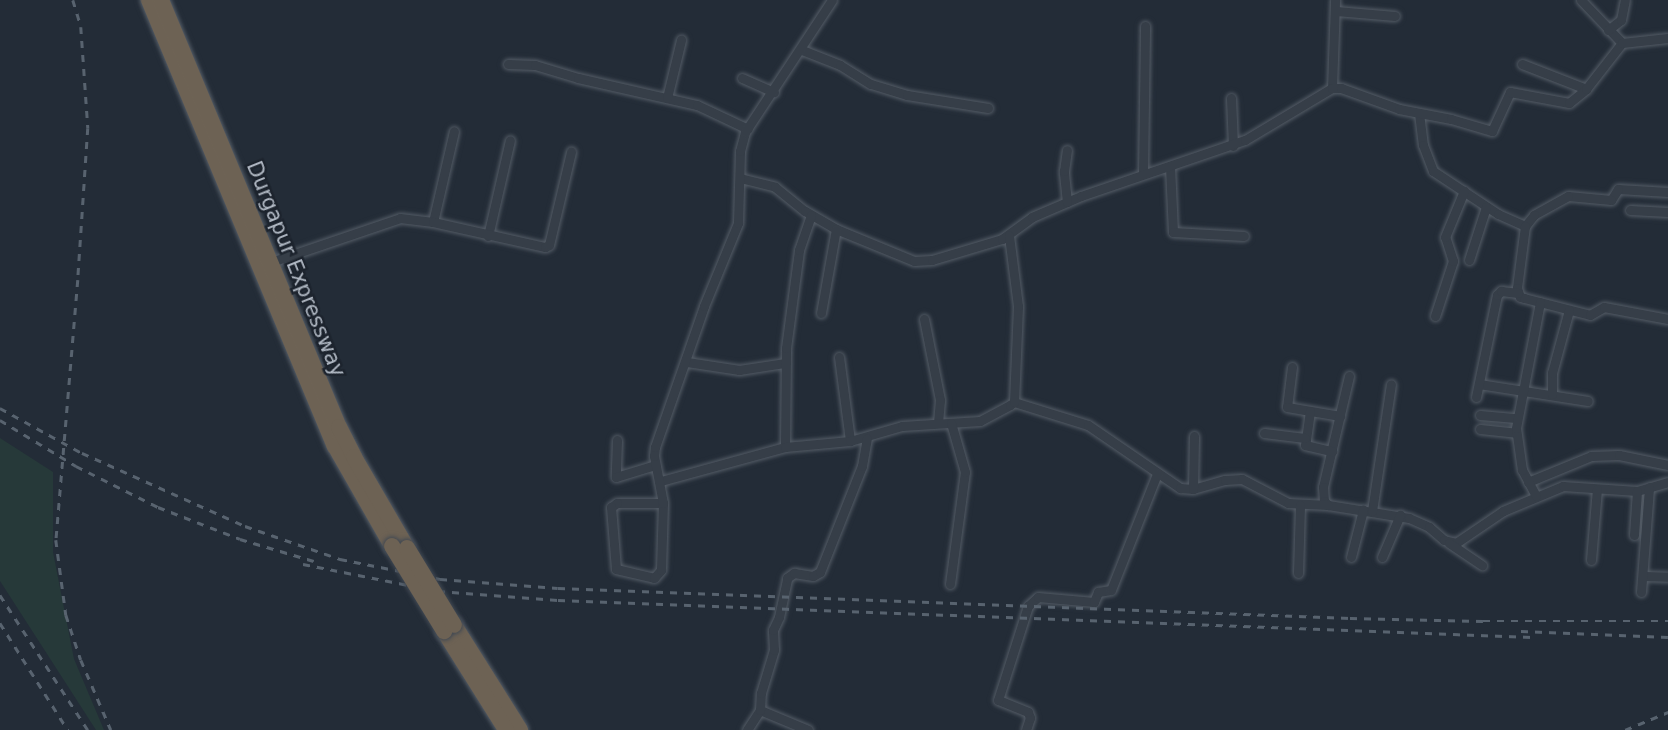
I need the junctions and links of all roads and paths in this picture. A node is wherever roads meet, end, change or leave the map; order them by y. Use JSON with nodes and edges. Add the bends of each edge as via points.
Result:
{"nodes":[{"id":1,"x":149,"y":0,"type":"edge"},
{"id":2,"x":161,"y":0,"type":"edge"},
{"id":3,"x":832,"y":0,"type":"edge"},
{"id":4,"x":1335,"y":0,"type":"edge"},
{"id":5,"x":1581,"y":0,"type":"edge"},
{"id":6,"x":1625,"y":0,"type":"edge"},
{"id":7,"x":1336,"y":12,"type":"junction"},
{"id":8,"x":1395,"y":16,"type":"dead end"},
{"id":9,"x":1144,"y":26,"type":"dead end"},
{"id":10,"x":1608,"y":30,"type":"junction"},
{"id":11,"x":1668,"y":38,"type":"edge"},
{"id":12,"x":681,"y":40,"type":"dead end"},
{"id":13,"x":1622,"y":43,"type":"junction"},
{"id":14,"x":802,"y":50,"type":"junction"},
{"id":15,"x":508,"y":64,"type":"dead end"},
{"id":16,"x":1522,"y":64,"type":"dead end"},
{"id":17,"x":742,"y":78,"type":"dead end"},
{"id":18,"x":1332,"y":88,"type":"junction"},
{"id":19,"x":1586,"y":89,"type":"junction"},
{"id":20,"x":774,"y":92,"type":"junction"},
{"id":21,"x":667,"y":98,"type":"junction"},
{"id":22,"x":1231,"y":98,"type":"dead end"},
{"id":23,"x":988,"y":108,"type":"dead end"},
{"id":24,"x":1419,"y":113,"type":"junction"},
{"id":25,"x":748,"y":129,"type":"junction"},
{"id":26,"x":454,"y":131,"type":"dead end"},
{"id":27,"x":510,"y":140,"type":"dead end"},
{"id":28,"x":1233,"y":146,"type":"junction"},
{"id":29,"x":1067,"y":150,"type":"dead end"},
{"id":30,"x":571,"y":152,"type":"dead end"},
{"id":31,"x":1170,"y":166,"type":"junction"},
{"id":32,"x":1143,"y":174,"type":"junction"},
{"id":33,"x":740,"y":178,"type":"junction"},
{"id":34,"x":1464,"y":191,"type":"junction"},
{"id":35,"x":1668,"y":192,"type":"edge"},
{"id":36,"x":1067,"y":202,"type":"junction"},
{"id":37,"x":1486,"y":207,"type":"junction"},
{"id":38,"x":1630,"y":210,"type":"dead end"},
{"id":39,"x":1668,"y":212,"type":"edge"},
{"id":40,"x":811,"y":215,"type":"junction"},
{"id":41,"x":433,"y":222,"type":"junction"},
{"id":42,"x":1525,"y":226,"type":"junction"},
{"id":43,"x":836,"y":229,"type":"junction"},
{"id":44,"x":488,"y":236,"type":"junction"},
{"id":45,"x":1009,"y":236,"type":"junction"},
{"id":46,"x":1244,"y":236,"type":"dead end"},
{"id":47,"x":1469,"y":260,"type":"dead end"},
{"id":48,"x":271,"y":262,"type":"junction"},
{"id":49,"x":1518,"y":293,"type":"junction"},
{"id":50,"x":1540,"y":302,"type":"junction"},
{"id":51,"x":1569,"y":310,"type":"junction"},
{"id":52,"x":821,"y":313,"type":"dead end"},
{"id":53,"x":1435,"y":316,"type":"dead end"},
{"id":54,"x":924,"y":319,"type":"dead end"},
{"id":55,"x":1668,"y":319,"type":"edge"},
{"id":56,"x":839,"y":357,"type":"dead end"},
{"id":57,"x":687,"y":362,"type":"junction"},
{"id":58,"x":785,"y":363,"type":"junction"},
{"id":59,"x":1292,"y":367,"type":"dead end"},
{"id":60,"x":1349,"y":376,"type":"dead end"},
{"id":61,"x":1391,"y":384,"type":"dead end"},
{"id":62,"x":1479,"y":384,"type":"junction"},
{"id":63,"x":1521,"y":389,"type":"junction"},
{"id":64,"x":1552,"y":394,"type":"junction"},
{"id":65,"x":1014,"y":397,"type":"junction"},
{"id":66,"x":1476,"y":397,"type":"dead end"},
{"id":67,"x":1588,"y":401,"type":"dead end"},
{"id":68,"x":1310,"y":411,"type":"junction"},
{"id":69,"x":1480,"y":415,"type":"dead end"},
{"id":70,"x":1340,"y":416,"type":"junction"},
{"id":71,"x":939,"y":417,"type":"junction"},
{"id":72,"x":1516,"y":418,"type":"junction"},
{"id":73,"x":951,"y":423,"type":"junction"},
{"id":74,"x":1480,"y":429,"type":"dead end"},
{"id":75,"x":1264,"y":433,"type":"dead end"},
{"id":76,"x":1516,"y":433,"type":"junction"},
{"id":77,"x":1194,"y":436,"type":"dead end"},
{"id":78,"x":849,"y":437,"type":"junction"},
{"id":79,"x":867,"y":438,"type":"junction"},
{"id":80,"x":1305,"y":438,"type":"junction"},
{"id":81,"x":617,"y":440,"type":"dead end"},
{"id":82,"x":785,"y":441,"type":"junction"},
{"id":83,"x":1332,"y":451,"type":"junction"},
{"id":84,"x":1668,"y":465,"type":"edge"},
{"id":85,"x":658,"y":473,"type":"junction"},
{"id":86,"x":1157,"y":474,"type":"junction"},
{"id":87,"x":1668,"y":482,"type":"edge"},
{"id":88,"x":1193,"y":486,"type":"junction"},
{"id":89,"x":1649,"y":487,"type":"junction"},
{"id":90,"x":1597,"y":489,"type":"junction"},
{"id":91,"x":1533,"y":490,"type":"junction"},
{"id":92,"x":1637,"y":491,"type":"junction"},
{"id":93,"x":1325,"y":500,"type":"junction"},
{"id":94,"x":663,"y":503,"type":"junction"},
{"id":95,"x":1300,"y":505,"type":"junction"},
{"id":96,"x":1369,"y":507,"type":"junction"},
{"id":97,"x":1400,"y":515,"type":"junction"},
{"id":98,"x":1634,"y":535,"type":"dead end"},
{"id":99,"x":1449,"y":543,"type":"junction"},
{"id":100,"x":400,"y":547,"type":"junction"},
{"id":101,"x":1350,"y":557,"type":"dead end"},
{"id":102,"x":1382,"y":557,"type":"dead end"},
{"id":103,"x":1591,"y":560,"type":"dead end"},
{"id":104,"x":1482,"y":565,"type":"dead end"},
{"id":105,"x":1298,"y":573,"type":"dead end"},
{"id":106,"x":1644,"y":576,"type":"junction"},
{"id":107,"x":1668,"y":577,"type":"edge"},
{"id":108,"x":950,"y":584,"type":"dead end"},
{"id":109,"x":1641,"y":592,"type":"dead end"},
{"id":110,"x":761,"y":710,"type":"junction"},
{"id":111,"x":504,"y":723,"type":"edge"},
{"id":112,"x":523,"y":730,"type":"edge"},
{"id":113,"x":747,"y":730,"type":"edge"},
{"id":114,"x":808,"y":730,"type":"edge"},
{"id":115,"x":1026,"y":730,"type":"edge"}],
"edges":[{"from":1,"to":100,"type":"highway","name":"Durgapur Expressway","via":[[334,446]]},
{"from":2,"to":48,"type":"highway","name":"Durgapur Expressway"},
{"from":3,"to":14,"type":"street"},
{"from":4,"to":7,"type":"street"},
{"from":5,"to":10,"type":"street"},
{"from":6,"to":10,"type":"street","via":[[1621,20]]},
{"from":7,"to":8,"type":"street"},
{"from":7,"to":18,"type":"street"},
{"from":9,"to":32,"type":"street"},
{"from":10,"to":13,"type":"street"},
{"from":11,"to":13,"type":"street"},
{"from":12,"to":21,"type":"street"},
{"from":13,"to":19,"type":"street"},
{"from":14,"to":20,"type":"street"},
{"from":14,"to":23,"type":"street","via":[[871,84]]},
{"from":15,"to":21,"type":"street","via":[[535,65]]},
{"from":16,"to":19,"type":"street"},
{"from":17,"to":20,"type":"street"},
{"from":18,"to":24,"type":"street"},
{"from":18,"to":28,"type":"street"},
{"from":19,"to":24,"type":"street","via":[[1562,103],[1510,92],[1492,131]]},
{"from":20,"to":25,"type":"street"},
{"from":21,"to":25,"type":"street","via":[[708,108]]},
{"from":22,"to":28,"type":"street"},
{"from":24,"to":34,"type":"street","via":[[1430,166]]},
{"from":25,"to":33,"type":"street","via":[[740,151]]},
{"from":26,"to":41,"type":"street"},
{"from":27,"to":44,"type":"street"},
{"from":28,"to":31,"type":"street"},
{"from":29,"to":36,"type":"street"},
{"from":30,"to":44,"type":"street","via":[[549,245],[541,248]]},
{"from":31,"to":32,"type":"street"},
{"from":31,"to":46,"type":"street","via":[[1173,232]]},
{"from":32,"to":36,"type":"street"},
{"from":33,"to":40,"type":"street","via":[[775,187]]},
{"from":33,"to":57,"type":"street","via":[[738,223]]},
{"from":34,"to":37,"type":"street"},
{"from":34,"to":53,"type":"street","via":[[1446,237],[1453,261]]},
{"from":35,"to":42,"type":"street","via":[[1620,189],[1611,200],[1568,196],[1534,215]]},
{"from":36,"to":45,"type":"street","via":[[1026,220]]},
{"from":37,"to":42,"type":"street"},
{"from":37,"to":47,"type":"street"},
{"from":38,"to":39,"type":"street"},
{"from":40,"to":43,"type":"street"},
{"from":40,"to":58,"type":"street","via":[[797,261]]},
{"from":41,"to":44,"type":"street"},
{"from":41,"to":48,"type":"street","via":[[400,218]]},
{"from":42,"to":49,"type":"street"},
{"from":43,"to":45,"type":"street","via":[[923,262]]},
{"from":43,"to":52,"type":"street"},
{"from":45,"to":65,"type":"street","via":[[1018,306]]},
{"from":48,"to":100,"type":"highway","name":"Durgapur Expressway","via":[[354,457]]},
{"from":49,"to":50,"type":"street"},
{"from":49,"to":62,"type":"street","via":[[1501,291],[1497,295]]},
{"from":50,"to":51,"type":"street"},
{"from":50,"to":63,"type":"street"},
{"from":51,"to":55,"type":"street","via":[[1594,315],[1604,307]]},
{"from":51,"to":64,"type":"street","via":[[1552,373]]},
{"from":54,"to":71,"type":"street"},
{"from":56,"to":78,"type":"street"},
{"from":57,"to":58,"type":"street","via":[[739,370]]},
{"from":57,"to":85,"type":"street","via":[[655,447]]},
{"from":58,"to":82,"type":"street"},
{"from":59,"to":68,"type":"street","via":[[1287,407]]},
{"from":60,"to":70,"type":"street"},
{"from":61,"to":96,"type":"street"},
{"from":62,"to":63,"type":"street"},
{"from":62,"to":66,"type":"street"},
{"from":63,"to":64,"type":"street"},
{"from":63,"to":72,"type":"street"},
{"from":64,"to":67,"type":"street"},
{"from":65,"to":73,"type":"street","via":[[980,421]]},
{"from":65,"to":86,"type":"street","via":[[1088,425]]},
{"from":68,"to":70,"type":"street"},
{"from":68,"to":80,"type":"street"},
{"from":69,"to":72,"type":"street"},
{"from":70,"to":83,"type":"street"},
{"from":71,"to":73,"type":"street"},
{"from":71,"to":79,"type":"street"},
{"from":72,"to":76,"type":"street"},
{"from":73,"to":108,"type":"street","via":[[965,472]]},
{"from":74,"to":76,"type":"street"},
{"from":75,"to":80,"type":"street"},
{"from":76,"to":91,"type":"street","via":[[1522,470]]},
{"from":77,"to":88,"type":"street"},
{"from":78,"to":79,"type":"street"},
{"from":78,"to":82,"type":"street"},
{"from":79,"to":110,"type":"street","via":[[862,466],[820,572],[813,576],[794,573],[787,579],[773,630],[774,650],[761,693]]},
{"from":80,"to":83,"type":"street","via":[[1305,446]]},
{"from":81,"to":85,"type":"street","via":[[616,477]]},
{"from":82,"to":85,"type":"street"},
{"from":83,"to":93,"type":"street"},
{"from":84,"to":91,"type":"street","via":[[1619,455],[1591,456]]},
{"from":85,"to":94,"type":"street"},
{"from":86,"to":88,"type":"street","via":[[1180,488]]},
{"from":86,"to":115,"type":"street","via":[[1111,590],[1098,592],[1094,602],[1038,597],[1028,606],[999,700],[1030,715]]},
{"from":87,"to":89,"type":"street"},
{"from":88,"to":95,"type":"street","via":[[1242,479]]},
{"from":89,"to":92,"type":"street"},
{"from":89,"to":106,"type":"street"},
{"from":90,"to":91,"type":"street","via":[[1572,485]]},
{"from":90,"to":92,"type":"street"},
{"from":90,"to":103,"type":"street"},
{"from":91,"to":99,"type":"street","via":[[1462,540]]},
{"from":92,"to":98,"type":"street"},
{"from":93,"to":95,"type":"street"},
{"from":93,"to":96,"type":"street"},
{"from":94,"to":94,"type":"street","via":[[659,574],[654,578],[616,569],[611,507],[617,503]]},
{"from":95,"to":105,"type":"street"},
{"from":96,"to":97,"type":"street"},
{"from":96,"to":101,"type":"street"},
{"from":97,"to":99,"type":"street","via":[[1420,522]]},
{"from":97,"to":102,"type":"street"},
{"from":99,"to":104,"type":"street"},
{"from":100,"to":111,"type":"highway","bridge":true},
{"from":106,"to":107,"type":"street"},
{"from":106,"to":109,"type":"street"},
{"from":110,"to":113,"type":"street"},
{"from":110,"to":114,"type":"street"},
{"from":111,"to":112,"type":"highway"}]}
